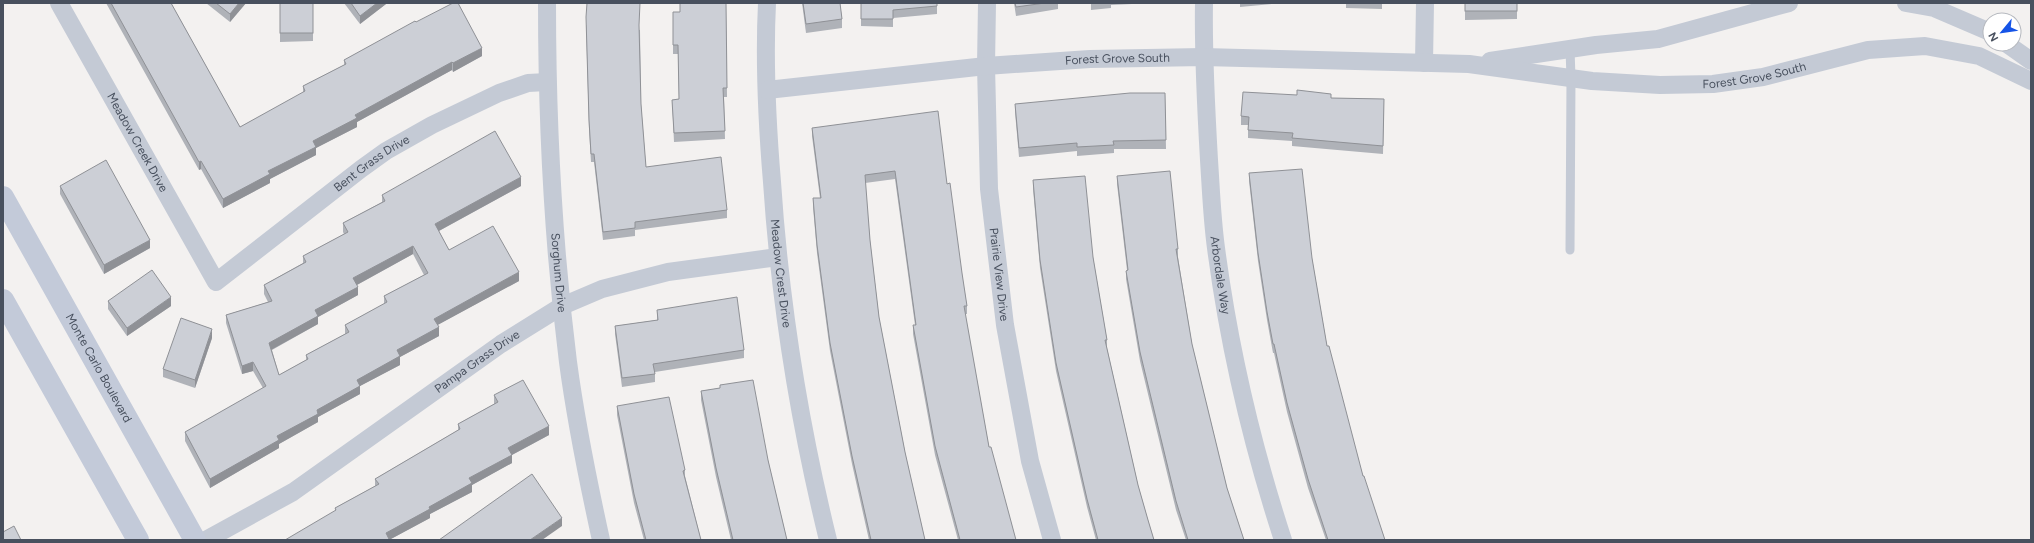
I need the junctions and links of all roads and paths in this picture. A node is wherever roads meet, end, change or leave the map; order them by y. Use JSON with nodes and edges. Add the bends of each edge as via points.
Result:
{"nodes":[{"id":1,"x":59,"y":3,"type":"edge"},
{"id":2,"x":547,"y":3,"type":"edge"},
{"id":3,"x":766,"y":3,"type":"edge"},
{"id":4,"x":987,"y":3,"type":"edge"},
{"id":5,"x":1204,"y":3,"type":"edge"},
{"id":6,"x":1425,"y":3,"type":"edge"},
{"id":7,"x":1789,"y":3,"type":"edge"},
{"id":8,"x":1906,"y":3,"type":"edge"},
{"id":9,"x":1982,"y":29,"type":"edge"},
{"id":10,"x":1570,"y":49,"type":"junction"},
{"id":11,"x":2018,"y":52,"type":"edge"},
{"id":12,"x":1203,"y":57,"type":"junction"},
{"id":13,"x":2031,"y":61,"type":"edge"},
{"id":14,"x":1424,"y":63,"type":"junction"},
{"id":15,"x":1469,"y":64,"type":"junction"},
{"id":16,"x":986,"y":66,"type":"junction"},
{"id":17,"x":1571,"y":78,"type":"junction"},
{"id":18,"x":2031,"y":81,"type":"edge"},
{"id":19,"x":547,"y":82,"type":"junction"},
{"id":20,"x":767,"y":90,"type":"junction"},
{"id":21,"x":3,"y":197,"type":"edge"},
{"id":22,"x":1570,"y":250,"type":"dead end"},
{"id":23,"x":778,"y":257,"type":"junction"},
{"id":24,"x":216,"y":282,"type":"joint"},
{"id":25,"x":3,"y":300,"type":"edge"},
{"id":26,"x":562,"y":306,"type":"junction"},
{"id":27,"x":138,"y":540,"type":"edge"},
{"id":28,"x":195,"y":540,"type":"edge"},
{"id":29,"x":206,"y":540,"type":"edge"},
{"id":30,"x":601,"y":540,"type":"edge"},
{"id":31,"x":828,"y":540,"type":"edge"},
{"id":32,"x":1052,"y":540,"type":"edge"},
{"id":33,"x":1283,"y":540,"type":"edge"}],
"edges":[{"from":1,"to":24,"type":"street","name":"Meadow Creek Drive"},
{"from":2,"to":19,"type":"street","name":"Sorghum Drive"},
{"from":3,"to":20,"type":"street","name":"Meadow Crest Drive"},
{"from":4,"to":16,"type":"street","name":"Prairie View Drive"},
{"from":5,"to":12,"type":"street","name":"Arbordale Way"},
{"from":6,"to":14,"type":"street"},
{"from":7,"to":10,"type":"street","name":"Forest Grove South","via":[[1658,39]]},
{"from":8,"to":9,"type":"street","via":[[1934,8]]},
{"from":10,"to":15,"type":"street","name":"Forest Grove South"},
{"from":10,"to":17,"type":"lane"},
{"from":11,"to":13,"type":"street"},
{"from":12,"to":14,"type":"street","name":"Forest Grove South"},
{"from":12,"to":16,"type":"street","name":"Forest Grove South","via":[[1090,59]]},
{"from":12,"to":33,"type":"street","name":"Arbordale Way","via":[[1212,211],[1222,282],[1247,411]]},
{"from":14,"to":15,"type":"street","name":"Forest Grove South"},
{"from":15,"to":17,"type":"street","name":"Forest Grove South"},
{"from":16,"to":20,"type":"street","name":"Forest Grove South"},
{"from":16,"to":32,"type":"street","name":"Prairie View Drive","via":[[989,189],[1005,325],[1030,461]]},
{"from":17,"to":18,"type":"street","name":"Forest Grove South","via":[[1660,85],[1713,84],[1763,77],[1868,50],[1925,46],[1979,56]]},
{"from":17,"to":22,"type":"lane"},
{"from":19,"to":24,"type":"street","name":"Bent Grass Drive","via":[[528,83],[499,93],[432,125],[386,151]]},
{"from":19,"to":26,"type":"street","name":"Sorghum Drive"},
{"from":20,"to":23,"type":"street","name":"Meadow Crest Drive"},
{"from":21,"to":28,"type":"main road","name":"Monte Carlo Boulevard"},
{"from":23,"to":26,"type":"street","name":"Pampa Grass Drive","via":[[668,272],[602,289]]},
{"from":23,"to":31,"type":"street","name":"Meadow Crest Drive","via":[[800,411]]},
{"from":25,"to":27,"type":"main road"},
{"from":26,"to":29,"type":"street","name":"Pampa Grass Drive","via":[[501,344],[293,492]]},
{"from":26,"to":30,"type":"street","name":"Sorghum Drive","via":[[576,414]]}]}
